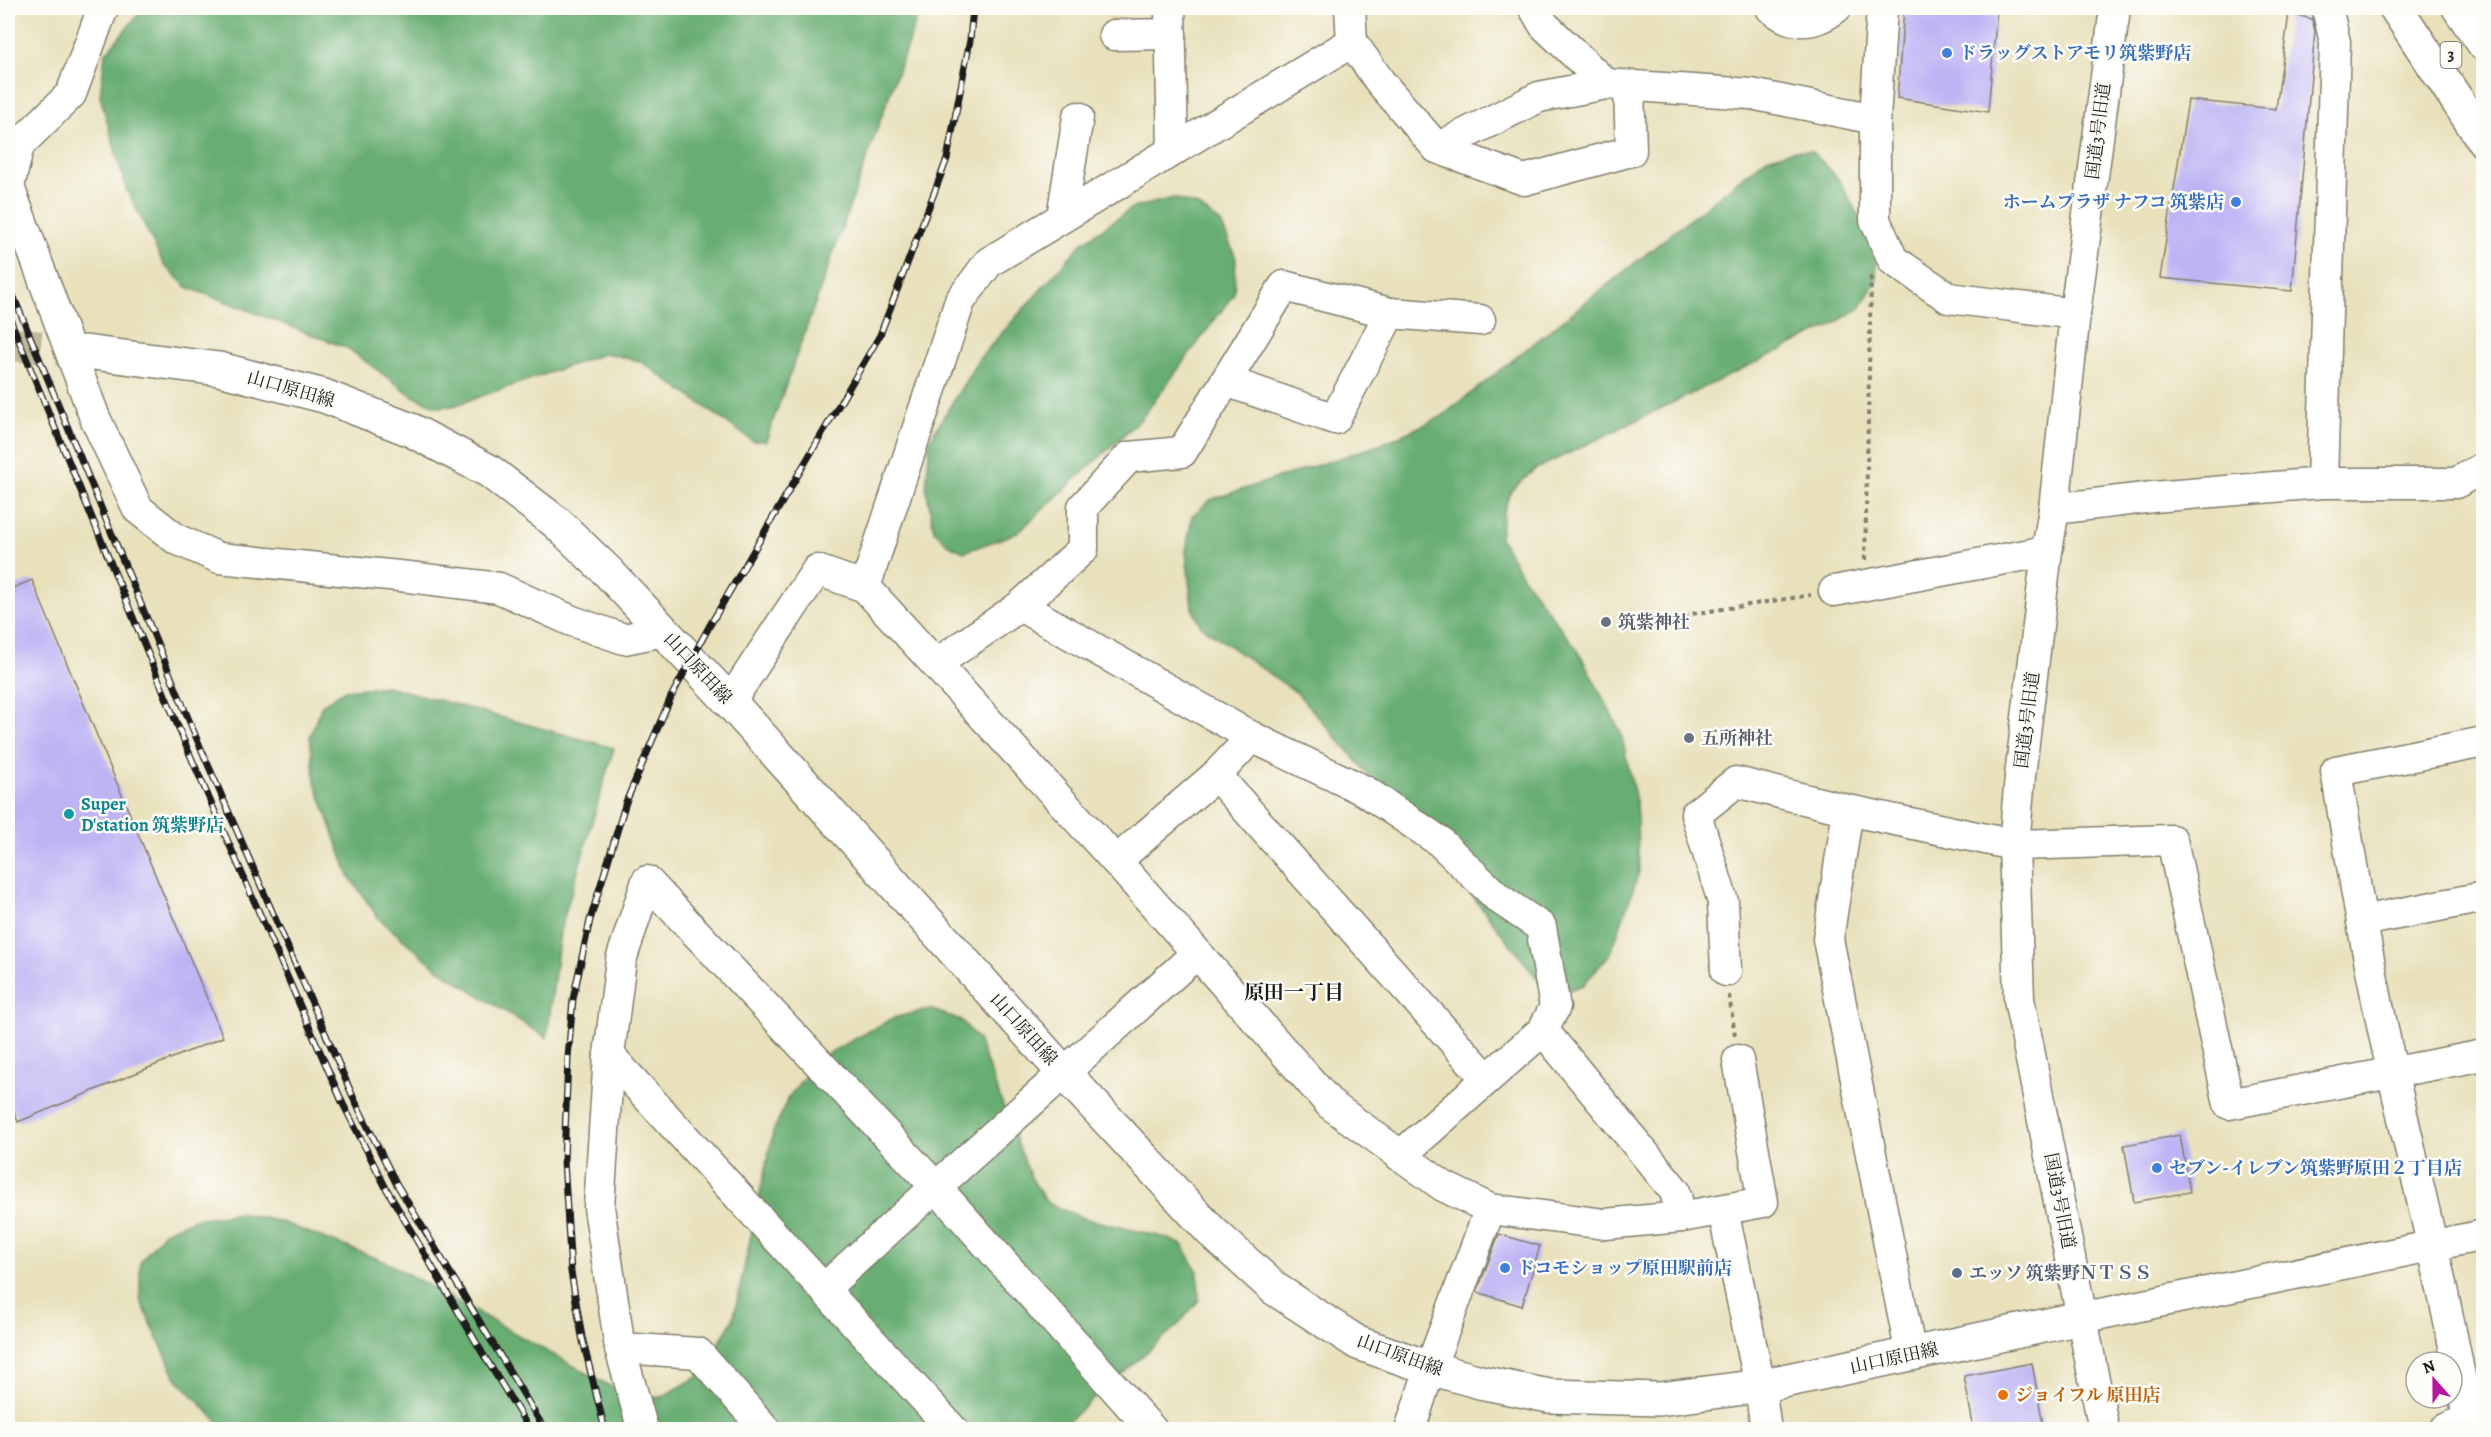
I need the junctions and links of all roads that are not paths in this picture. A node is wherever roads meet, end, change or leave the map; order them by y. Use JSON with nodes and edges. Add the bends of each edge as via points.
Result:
{"nodes":[{"id":1,"x":104,"y":8,"type":"edge"},
{"id":2,"x":1350,"y":8,"type":"edge"},
{"id":3,"x":1534,"y":8,"type":"edge"},
{"id":4,"x":1771,"y":8,"type":"edge"},
{"id":5,"x":1836,"y":8,"type":"edge"},
{"id":6,"x":1882,"y":8,"type":"edge"},
{"id":7,"x":2115,"y":8,"type":"edge"},
{"id":8,"x":2327,"y":8,"type":"edge"},
{"id":9,"x":2396,"y":8,"type":"edge"},
{"id":10,"x":2419,"y":8,"type":"edge"},
{"id":11,"x":2459,"y":8,"type":"edge"},
{"id":12,"x":1170,"y":21,"type":"edge"},
{"id":13,"x":1114,"y":35,"type":"dead end"},
{"id":14,"x":1352,"y":42,"type":"junction"},
{"id":15,"x":2484,"y":44,"type":"edge"},
{"id":16,"x":1618,"y":85,"type":"junction"},
{"id":17,"x":2484,"y":103,"type":"edge"},
{"id":18,"x":1078,"y":117,"type":"dead end"},
{"id":19,"x":1875,"y":119,"type":"junction"},
{"id":20,"x":2484,"y":141,"type":"edge"},
{"id":21,"x":1437,"y":148,"type":"junction"},
{"id":22,"x":1173,"y":151,"type":"junction"},
{"id":23,"x":1062,"y":217,"type":"junction"},
{"id":24,"x":1390,"y":313,"type":"junction"},
{"id":25,"x":2075,"y":314,"type":"junction"},
{"id":26,"x":1480,"y":320,"type":"dead end"},
{"id":27,"x":85,"y":352,"type":"tunnel mouth"},
{"id":28,"x":1226,"y":381,"type":"junction"},
{"id":29,"x":2484,"y":467,"type":"edge"},
{"id":30,"x":2322,"y":483,"type":"junction"},
{"id":31,"x":2054,"y":509,"type":"junction"},
{"id":32,"x":2047,"y":551,"type":"junction"},
{"id":33,"x":865,"y":587,"type":"junction"},
{"id":34,"x":1834,"y":591,"type":"road end"},
{"id":35,"x":1020,"y":606,"type":"junction"},
{"id":36,"x":664,"y":631,"type":"junction"},
{"id":37,"x":936,"y":664,"type":"junction"},
{"id":38,"x":730,"y":702,"type":"junction"},
{"id":39,"x":1252,"y":737,"type":"junction"},
{"id":40,"x":2484,"y":742,"type":"edge"},
{"id":41,"x":1216,"y":775,"type":"junction"},
{"id":42,"x":1848,"y":810,"type":"junction"},
{"id":43,"x":2014,"y":846,"type":"junction"},
{"id":44,"x":1116,"y":861,"type":"junction"},
{"id":45,"x":2484,"y":897,"type":"edge"},
{"id":46,"x":2362,"y":921,"type":"junction"},
{"id":47,"x":1196,"y":954,"type":"junction"},
{"id":48,"x":1726,"y":971,"type":"road end"},
{"id":49,"x":1543,"y":1030,"type":"junction"},
{"id":50,"x":609,"y":1055,"type":"junction"},
{"id":51,"x":2484,"y":1055,"type":"edge"},
{"id":52,"x":1738,"y":1060,"type":"road end"},
{"id":53,"x":2393,"y":1073,"type":"junction"},
{"id":54,"x":1065,"y":1074,"type":"junction"},
{"id":55,"x":1486,"y":1079,"type":"junction"},
{"id":56,"x":1400,"y":1156,"type":"junction"},
{"id":57,"x":935,"y":1186,"type":"junction"},
{"id":58,"x":1490,"y":1209,"type":"junction"},
{"id":59,"x":1723,"y":1210,"type":"junction"},
{"id":60,"x":1681,"y":1217,"type":"junction"},
{"id":61,"x":2484,"y":1235,"type":"edge"},
{"id":62,"x":2434,"y":1245,"type":"junction"},
{"id":63,"x":825,"y":1288,"type":"junction"},
{"id":64,"x":2081,"y":1318,"type":"junction"},
{"id":65,"x":620,"y":1348,"type":"junction"},
{"id":66,"x":1911,"y":1355,"type":"junction"},
{"id":67,"x":1430,"y":1368,"type":"junction"},
{"id":68,"x":1760,"y":1386,"type":"junction"},
{"id":69,"x":2466,"y":1424,"type":"edge"},
{"id":70,"x":643,"y":1430,"type":"edge"},
{"id":71,"x":766,"y":1430,"type":"edge"},
{"id":72,"x":953,"y":1430,"type":"edge"},
{"id":73,"x":1152,"y":1430,"type":"edge"},
{"id":74,"x":1410,"y":1430,"type":"edge"},
{"id":75,"x":1766,"y":1430,"type":"edge"},
{"id":76,"x":2104,"y":1430,"type":"edge"}],
"edges":[{"from":1,"to":36,"type":"street","via":[[71,94],[19,145],[9,187],[95,418],[138,509],[176,539],[219,558],[499,588],[624,639]]},
{"from":2,"to":14,"type":"street"},
{"from":3,"to":16,"type":"street","via":[[1544,25]]},
{"from":4,"to":5,"type":"street","via":[[1793,21],[1809,22]]},
{"from":6,"to":19,"type":"street"},
{"from":7,"to":25,"type":"street","name":"国道3号旧道"},
{"from":8,"to":30,"type":"street","via":[[2335,42]]},
{"from":9,"to":20,"type":"main road"},
{"from":10,"to":17,"type":"main road","number":"3"},
{"from":11,"to":15,"type":"main road","number":"3"},
{"from":12,"to":13,"type":"street"},
{"from":12,"to":22,"type":"street"},
{"from":14,"to":21,"type":"street","via":[[1381,83]]},
{"from":14,"to":22,"type":"street"},
{"from":16,"to":19,"type":"street","via":[[1751,94]]},
{"from":16,"to":21,"type":"street","via":[[1539,98]]},
{"from":16,"to":21,"type":"street","via":[[1631,151],[1524,180]]},
{"from":18,"to":23,"type":"street"},
{"from":19,"to":25,"type":"street","via":[[1875,220],[1893,260],[1949,298]]},
{"from":22,"to":23,"type":"street"},
{"from":23,"to":33,"type":"street","via":[[989,262],[960,301]]},
{"from":24,"to":26,"type":"street"},
{"from":24,"to":28,"type":"street","via":[[1284,286]]},
{"from":24,"to":28,"type":"street","via":[[1335,420]]},
{"from":25,"to":31,"type":"street","name":"国道3号旧道"},
{"from":27,"to":36,"type":"main road","name":"山口原田線","via":[[219,369],[324,396],[411,430],[489,471],[557,523]]},
{"from":28,"to":35,"type":"street","via":[[1182,452],[1129,457],[1083,507],[1083,549]]},
{"from":29,"to":30,"type":"street","via":[[2456,483]]},
{"from":30,"to":31,"type":"street"},
{"from":31,"to":32,"type":"street","name":"国道3号旧道"},
{"from":32,"to":34,"type":"street"},
{"from":32,"to":43,"type":"street","name":"国道3号旧道"},
{"from":33,"to":37,"type":"street"},
{"from":33,"to":38,"type":"street","via":[[817,570]]},
{"from":35,"to":37,"type":"street"},
{"from":35,"to":39,"type":"street"},
{"from":36,"to":38,"type":"main road","name":"山口原田線"},
{"from":37,"to":44,"type":"street"},
{"from":38,"to":54,"type":"main road","name":"山口原田線"},
{"from":39,"to":41,"type":"street"},
{"from":39,"to":49,"type":"street","via":[[1365,791],[1439,841],[1498,898],[1541,927],[1555,1007]]},
{"from":40,"to":46,"type":"street","via":[[2336,771]]},
{"from":41,"to":44,"type":"street"},
{"from":41,"to":55,"type":"street"},
{"from":42,"to":43,"type":"street"},
{"from":42,"to":48,"type":"street","via":[[1736,782],[1696,814],[1723,902]]},
{"from":42,"to":66,"type":"street","via":[[1828,939]]},
{"from":43,"to":53,"type":"street","via":[[2172,840],[2229,1104]]},
{"from":43,"to":64,"type":"street","name":"国道3号旧道","via":[[2019,999]]},
{"from":44,"to":47,"type":"street"},
{"from":45,"to":46,"type":"street"},
{"from":46,"to":53,"type":"street"},
{"from":47,"to":54,"type":"street"},
{"from":47,"to":56,"type":"street","via":[[1331,1105]]},
{"from":49,"to":55,"type":"street"},
{"from":49,"to":60,"type":"street","via":[[1675,1191]]},
{"from":50,"to":57,"type":"street","via":[[621,960],[647,881]]},
{"from":50,"to":63,"type":"street"},
{"from":50,"to":65,"type":"street","via":[[599,1207]]},
{"from":51,"to":53,"type":"street"},
{"from":52,"to":59,"type":"street","via":[[1763,1202]]},
{"from":53,"to":62,"type":"street"},
{"from":54,"to":57,"type":"street"},
{"from":54,"to":67,"type":"main road","name":"山口原田線","via":[[1210,1231],[1275,1289],[1358,1342]]},
{"from":55,"to":56,"type":"street"},
{"from":56,"to":58,"type":"street","via":[[1443,1186]]},
{"from":57,"to":63,"type":"street"},
{"from":57,"to":73,"type":"street"},
{"from":58,"to":60,"type":"street","via":[[1605,1224]]},
{"from":58,"to":67,"type":"street"},
{"from":59,"to":60,"type":"street"},
{"from":59,"to":68,"type":"street"},
{"from":61,"to":62,"type":"street"},
{"from":62,"to":64,"type":"street"},
{"from":62,"to":69,"type":"street"},
{"from":63,"to":72,"type":"street"},
{"from":64,"to":66,"type":"main road","name":"山口原田線"},
{"from":64,"to":76,"type":"street","name":"国道3号旧道"},
{"from":65,"to":70,"type":"street"},
{"from":65,"to":71,"type":"street","via":[[698,1353]]},
{"from":66,"to":68,"type":"main road","name":"山口原田線"},
{"from":67,"to":68,"type":"main road","name":"山口原田線","via":[[1549,1396],[1659,1399]]},
{"from":67,"to":74,"type":"street"},
{"from":68,"to":75,"type":"street"}]}
